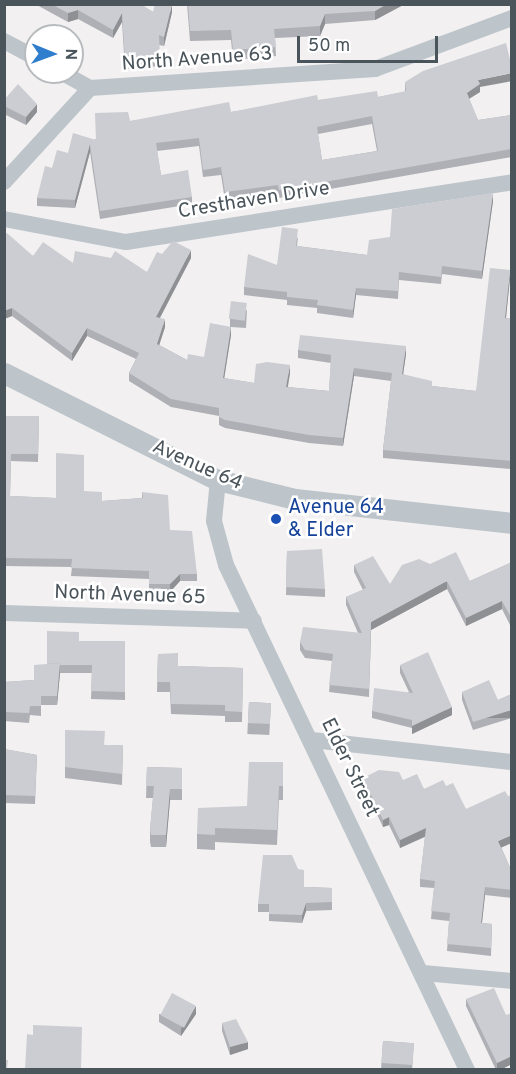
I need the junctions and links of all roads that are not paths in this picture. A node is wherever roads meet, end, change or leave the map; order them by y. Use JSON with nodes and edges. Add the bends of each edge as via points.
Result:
{"nodes":[{"id":1,"x":512,"y":18,"type":"edge"},
{"id":2,"x":4,"y":41,"type":"edge"},
{"id":3,"x":24,"y":52,"type":"edge"},
{"id":4,"x":83,"y":84,"type":"edge"},
{"id":5,"x":90,"y":88,"type":"junction"},
{"id":6,"x":4,"y":182,"type":"edge"},
{"id":7,"x":512,"y":182,"type":"edge"},
{"id":8,"x":4,"y":219,"type":"edge"},
{"id":9,"x":4,"y":373,"type":"edge"},
{"id":10,"x":218,"y":480,"type":"junction"},
{"id":11,"x":512,"y":523,"type":"edge"},
{"id":12,"x":4,"y":613,"type":"edge"},
{"id":13,"x":254,"y":621,"type":"junction"},
{"id":14,"x":312,"y":740,"type":"junction"},
{"id":15,"x":512,"y":762,"type":"edge"},
{"id":16,"x":423,"y":973,"type":"junction"},
{"id":17,"x":512,"y":981,"type":"edge"},
{"id":18,"x":467,"y":1070,"type":"edge"}],
"edges":[{"from":1,"to":5,"type":"street","name":"North Avenue 63","via":[[375,69]]},
{"from":2,"to":3,"type":"street"},
{"from":4,"to":5,"type":"street"},
{"from":5,"to":6,"type":"street"},
{"from":7,"to":8,"type":"street","name":"Cresthaven Drive","via":[[126,242]]},
{"from":9,"to":10,"type":"street","name":"Avenue 64"},
{"from":10,"to":11,"type":"street","name":"Avenue 64","via":[[295,499]]},
{"from":10,"to":13,"type":"street","name":"Elder Street","via":[[214,521],[226,565]]},
{"from":12,"to":13,"type":"street","name":"North Avenue 65"},
{"from":13,"to":14,"type":"street","name":"Elder Street"},
{"from":14,"to":15,"type":"street"},
{"from":14,"to":16,"type":"street","name":"Elder Street"},
{"from":16,"to":17,"type":"street"},
{"from":16,"to":18,"type":"street","name":"Elder Street"}]}
